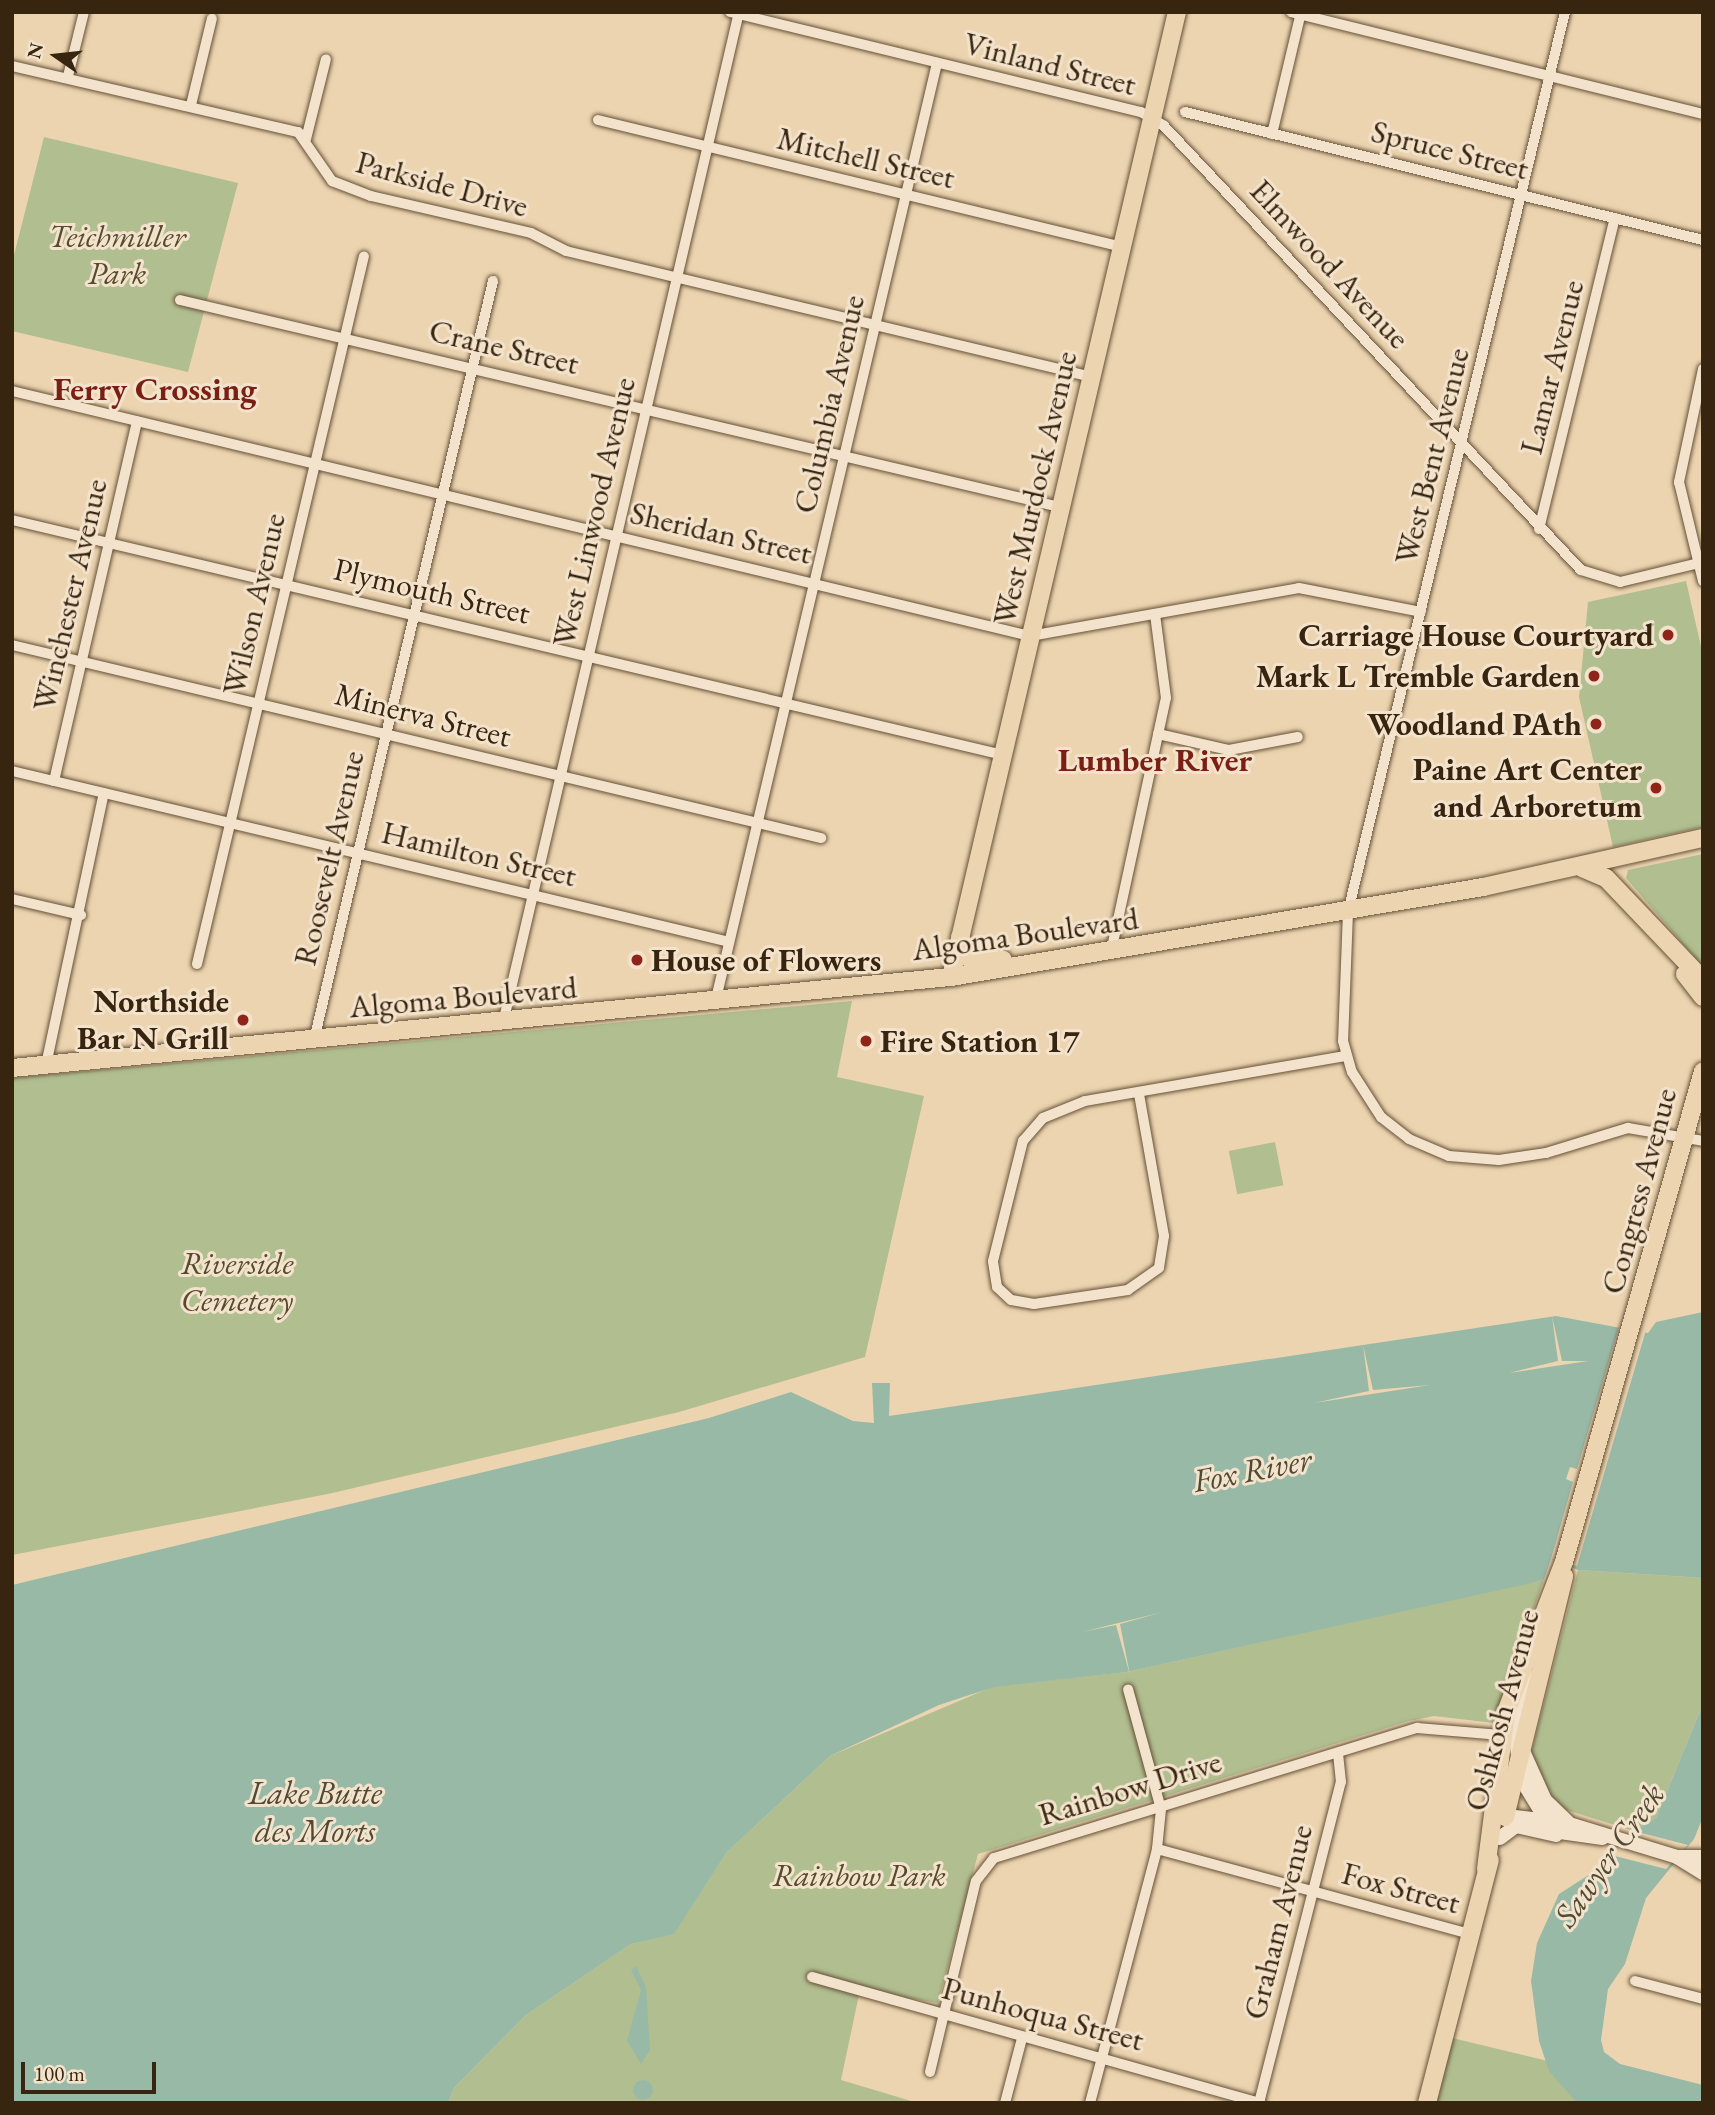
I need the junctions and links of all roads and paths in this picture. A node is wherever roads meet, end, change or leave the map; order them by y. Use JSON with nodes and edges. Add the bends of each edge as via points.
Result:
{"nodes":[{"id":1,"x":84,"y":12,"type":"edge"},
{"id":2,"x":1177,"y":12,"type":"edge"},
{"id":3,"x":1565,"y":12,"type":"edge"},
{"id":4,"x":736,"y":13,"type":"edge"},
{"id":5,"x":1298,"y":13,"type":"edge"},
{"id":6,"x":212,"y":18,"type":"dead end"},
{"id":7,"x":326,"y":59,"type":"dead end"},
{"id":8,"x":937,"y":63,"type":"junction"},
{"id":9,"x":12,"y":66,"type":"edge"},
{"id":10,"x":68,"y":76,"type":"junction"},
{"id":11,"x":1550,"y":76,"type":"junction"},
{"id":12,"x":191,"y":105,"type":"junction"},
{"id":13,"x":1185,"y":112,"type":"dead end"},
{"id":14,"x":1703,"y":114,"type":"edge"},
{"id":15,"x":1152,"y":118,"type":"junction"},
{"id":16,"x":598,"y":120,"type":"dead end"},
{"id":17,"x":1272,"y":134,"type":"junction"},
{"id":18,"x":306,"y":139,"type":"junction"},
{"id":19,"x":707,"y":147,"type":"junction"},
{"id":20,"x":907,"y":194,"type":"junction"},
{"id":21,"x":1521,"y":194,"type":"junction"},
{"id":22,"x":1615,"y":218,"type":"junction"},
{"id":23,"x":1703,"y":240,"type":"edge"},
{"id":24,"x":1122,"y":247,"type":"junction"},
{"id":25,"x":364,"y":256,"type":"dead end"},
{"id":26,"x":676,"y":277,"type":"junction"},
{"id":27,"x":493,"y":281,"type":"dead end"},
{"id":28,"x":180,"y":300,"type":"dead end"},
{"id":29,"x":875,"y":325,"type":"junction"},
{"id":30,"x":344,"y":336,"type":"junction"},
{"id":31,"x":471,"y":366,"type":"junction"},
{"id":32,"x":1703,"y":369,"type":"edge"},
{"id":33,"x":1091,"y":377,"type":"junction"},
{"id":34,"x":12,"y":391,"type":"edge"},
{"id":35,"x":646,"y":407,"type":"junction"},
{"id":36,"x":137,"y":421,"type":"junction"},
{"id":37,"x":1462,"y":444,"type":"junction"},
{"id":38,"x":843,"y":456,"type":"junction"},
{"id":39,"x":314,"y":464,"type":"junction"},
{"id":40,"x":441,"y":494,"type":"junction"},
{"id":41,"x":1060,"y":507,"type":"junction"},
{"id":42,"x":12,"y":520,"type":"edge"},
{"id":43,"x":1539,"y":529,"type":"junction"},
{"id":44,"x":616,"y":535,"type":"junction"},
{"id":45,"x":109,"y":542,"type":"junction"},
{"id":46,"x":1701,"y":563,"type":"edge"},
{"id":47,"x":1703,"y":581,"type":"edge"},
{"id":48,"x":815,"y":582,"type":"junction"},
{"id":49,"x":285,"y":584,"type":"junction"},
{"id":50,"x":1421,"y":612,"type":"junction"},
{"id":51,"x":413,"y":614,"type":"junction"},
{"id":52,"x":1155,"y":615,"type":"junction"},
{"id":53,"x":1030,"y":636,"type":"junction"},
{"id":54,"x":12,"y":645,"type":"edge"},
{"id":55,"x":587,"y":655,"type":"junction"},
{"id":56,"x":82,"y":661,"type":"junction"},
{"id":57,"x":785,"y":701,"type":"junction"},
{"id":58,"x":257,"y":702,"type":"junction"},
{"id":59,"x":385,"y":732,"type":"junction"},
{"id":60,"x":1158,"y":734,"type":"junction"},
{"id":61,"x":1298,"y":737,"type":"dead end"},
{"id":62,"x":1003,"y":755,"type":"junction"},
{"id":63,"x":12,"y":771,"type":"edge"},
{"id":64,"x":558,"y":775,"type":"junction"},
{"id":65,"x":54,"y":781,"type":"junction"},
{"id":66,"x":104,"y":793,"type":"junction"},
{"id":67,"x":230,"y":822,"type":"junction"},
{"id":68,"x":756,"y":822,"type":"junction"},
{"id":69,"x":821,"y":838,"type":"dead end"},
{"id":70,"x":1703,"y":838,"type":"edge"},
{"id":71,"x":357,"y":852,"type":"junction"},
{"id":72,"x":1632,"y":853,"type":"junction"},
{"id":73,"x":1582,"y":868,"type":"junction"},
{"id":74,"x":1614,"y":886,"type":"junction"},
{"id":75,"x":532,"y":894,"type":"junction"},
{"id":76,"x":12,"y":899,"type":"edge"},
{"id":77,"x":1348,"y":912,"type":"junction"},
{"id":78,"x":81,"y":915,"type":"junction"},
{"id":79,"x":960,"y":937,"type":"junction"},
{"id":80,"x":729,"y":942,"type":"junction"},
{"id":81,"x":1111,"y":953,"type":"junction"},
{"id":82,"x":1076,"y":959,"type":"junction"},
{"id":83,"x":197,"y":964,"type":"dead end"},
{"id":84,"x":1681,"y":964,"type":"junction"},
{"id":85,"x":951,"y":977,"type":"junction"},
{"id":86,"x":1703,"y":980,"type":"edge"},
{"id":87,"x":1703,"y":997,"type":"edge"},
{"id":88,"x":715,"y":1003,"type":"junction"},
{"id":89,"x":503,"y":1023,"type":"junction"},
{"id":90,"x":314,"y":1040,"type":"junction"},
{"id":91,"x":1346,"y":1056,"type":"junction"},
{"id":92,"x":46,"y":1065,"type":"junction"},
{"id":93,"x":12,"y":1068,"type":"edge"},
{"id":94,"x":1703,"y":1071,"type":"edge"},
{"id":95,"x":1139,"y":1094,"type":"junction"},
{"id":96,"x":1684,"y":1140,"type":"junction"},
{"id":97,"x":1703,"y":1141,"type":"edge"},
{"id":98,"x":1633,"y":1326,"type":"joint"},
{"id":99,"x":1564,"y":1562,"type":"junction"},
{"id":100,"x":1540,"y":1624,"type":"junction"},
{"id":101,"x":1128,"y":1689,"type":"dead end"},
{"id":102,"x":1502,"y":1735,"type":"junction"},
{"id":103,"x":1522,"y":1749,"type":"junction"},
{"id":104,"x":1338,"y":1753,"type":"junction"},
{"id":105,"x":1517,"y":1768,"type":"junction"},
{"id":106,"x":1161,"y":1809,"type":"junction"},
{"id":107,"x":1500,"y":1815,"type":"junction"},
{"id":108,"x":1542,"y":1819,"type":"junction"},
{"id":109,"x":1572,"y":1825,"type":"junction"},
{"id":110,"x":1561,"y":1836,"type":"junction"},
{"id":111,"x":1500,"y":1838,"type":"junction"},
{"id":112,"x":1603,"y":1838,"type":"junction"},
{"id":113,"x":1157,"y":1849,"type":"junction"},
{"id":114,"x":1677,"y":1857,"type":"junction"},
{"id":115,"x":1703,"y":1857,"type":"edge"},
{"id":116,"x":1486,"y":1869,"type":"junction"},
{"id":117,"x":1703,"y":1873,"type":"edge"},
{"id":118,"x":1313,"y":1891,"type":"junction"},
{"id":119,"x":1469,"y":1934,"type":"junction"},
{"id":120,"x":812,"y":1977,"type":"dead end"},
{"id":121,"x":1635,"y":1982,"type":"dead end"},
{"id":122,"x":1703,"y":1998,"type":"edge"},
{"id":123,"x":944,"y":2014,"type":"junction"},
{"id":124,"x":1022,"y":2038,"type":"junction"},
{"id":125,"x":1102,"y":2058,"type":"junction"},
{"id":126,"x":930,"y":2072,"type":"dead end"},
{"id":127,"x":1005,"y":2103,"type":"edge"},
{"id":128,"x":1090,"y":2103,"type":"edge"},
{"id":129,"x":1259,"y":2103,"type":"edge"},
{"id":130,"x":1427,"y":2103,"type":"edge"}],
"edges":[{"from":1,"to":10,"type":"street"},
{"from":2,"to":15,"type":"main road","name":"West Murdock Avenue"},
{"from":3,"to":11,"type":"street","name":"West Bent Avenue"},
{"from":4,"to":8,"type":"street","name":"Vinland Street"},
{"from":4,"to":19,"type":"street","name":"West Linwood Avenue"},
{"from":5,"to":11,"type":"street"},
{"from":5,"to":17,"type":"street"},
{"from":6,"to":12,"type":"street"},
{"from":7,"to":18,"type":"street"},
{"from":8,"to":15,"type":"street","name":"Vinland Street"},
{"from":8,"to":20,"type":"street","name":"Columbia Avenue"},
{"from":9,"to":10,"type":"street"},
{"from":10,"to":12,"type":"street"},
{"from":11,"to":14,"type":"street"},
{"from":11,"to":21,"type":"street","name":"West Bent Avenue"},
{"from":12,"to":18,"type":"street"},
{"from":13,"to":17,"type":"street","name":"Spruce Street"},
{"from":15,"to":24,"type":"main road","name":"West Murdock Avenue"},
{"from":15,"to":37,"type":"street","name":"Elmwood Avenue"},
{"from":16,"to":19,"type":"street","name":"Mitchell Street"},
{"from":17,"to":21,"type":"street","name":"Spruce Street"},
{"from":18,"to":26,"type":"street","name":"Parkside Drive","via":[[339,186]]},
{"from":19,"to":20,"type":"street","name":"Mitchell Street"},
{"from":19,"to":26,"type":"street","name":"West Linwood Avenue"},
{"from":20,"to":24,"type":"street","name":"Mitchell Street"},
{"from":20,"to":29,"type":"street","name":"Columbia Avenue"},
{"from":21,"to":22,"type":"street","name":"Spruce Street"},
{"from":21,"to":37,"type":"street","name":"West Bent Avenue"},
{"from":22,"to":23,"type":"street","name":"Spruce Street"},
{"from":22,"to":43,"type":"street","name":"Lamar Avenue"},
{"from":24,"to":33,"type":"main road","name":"West Murdock Avenue"},
{"from":25,"to":30,"type":"street","name":"Wilson Avenue"},
{"from":26,"to":29,"type":"street","name":"Parkside Drive"},
{"from":26,"to":35,"type":"street","name":"West Linwood Avenue"},
{"from":27,"to":31,"type":"street","name":"Roosevelt Avenue"},
{"from":28,"to":30,"type":"street","name":"Crane Street"},
{"from":29,"to":33,"type":"street","name":"Parkside Drive"},
{"from":29,"to":38,"type":"street","name":"Columbia Avenue"},
{"from":30,"to":31,"type":"street","name":"Crane Street"},
{"from":30,"to":39,"type":"street","name":"Wilson Avenue"},
{"from":31,"to":35,"type":"street","name":"Crane Street"},
{"from":31,"to":40,"type":"street","name":"Roosevelt Avenue"},
{"from":32,"to":46,"type":"street","via":[[1679,477]]},
{"from":33,"to":41,"type":"main road","name":"West Murdock Avenue"},
{"from":34,"to":36,"type":"street","name":"Sheridan Street"},
{"from":35,"to":38,"type":"street","name":"Crane Street"},
{"from":35,"to":44,"type":"street","name":"West Linwood Avenue"},
{"from":36,"to":39,"type":"street","name":"Sheridan Street"},
{"from":36,"to":45,"type":"street","name":"Winchester Avenue"},
{"from":37,"to":43,"type":"street","name":"Elmwood Avenue"},
{"from":37,"to":50,"type":"street","name":"West Bent Avenue"},
{"from":38,"to":41,"type":"street","name":"Crane Street"},
{"from":38,"to":48,"type":"street","name":"Columbia Avenue"},
{"from":39,"to":40,"type":"street","name":"Sheridan Street"},
{"from":39,"to":49,"type":"street","name":"Wilson Avenue"},
{"from":40,"to":44,"type":"street","name":"Sheridan Street"},
{"from":40,"to":51,"type":"street","name":"Roosevelt Avenue"},
{"from":41,"to":53,"type":"main road","name":"West Murdock Avenue"},
{"from":42,"to":45,"type":"street","name":"Plymouth Street"},
{"from":43,"to":46,"type":"street","name":"Elmwood Avenue","via":[[1581,570],[1608,582]]},
{"from":44,"to":48,"type":"street","name":"Sheridan Street"},
{"from":44,"to":55,"type":"street","name":"West Linwood Avenue"},
{"from":45,"to":49,"type":"street","name":"Plymouth Street"},
{"from":45,"to":56,"type":"street","name":"Winchester Avenue"},
{"from":46,"to":47,"type":"street"},
{"from":48,"to":53,"type":"street","name":"Sheridan Street"},
{"from":48,"to":57,"type":"street","name":"Columbia Avenue"},
{"from":49,"to":51,"type":"street","name":"Plymouth Street"},
{"from":49,"to":58,"type":"street","name":"Wilson Avenue"},
{"from":50,"to":52,"type":"street","name":"Sheridan Street","via":[[1315,587]]},
{"from":50,"to":77,"type":"street","name":"West Bent Avenue"},
{"from":51,"to":55,"type":"street","name":"Plymouth Street"},
{"from":51,"to":59,"type":"street","name":"Roosevelt Avenue"},
{"from":52,"to":53,"type":"street","name":"Sheridan Street"},
{"from":52,"to":60,"type":"street","via":[[1167,689]]},
{"from":53,"to":62,"type":"main road","name":"West Murdock Avenue"},
{"from":54,"to":56,"type":"street","name":"Minerva Street"},
{"from":55,"to":57,"type":"street","name":"Plymouth Street"},
{"from":55,"to":64,"type":"street","name":"West Linwood Avenue"},
{"from":56,"to":58,"type":"street","name":"Minerva Street"},
{"from":56,"to":65,"type":"street","name":"Winchester Avenue"},
{"from":57,"to":62,"type":"street","name":"Plymouth Street"},
{"from":57,"to":68,"type":"street","name":"Columbia Avenue"},
{"from":58,"to":59,"type":"street","name":"Minerva Street"},
{"from":58,"to":67,"type":"street","name":"Wilson Avenue"},
{"from":59,"to":64,"type":"street","name":"Minerva Street"},
{"from":59,"to":71,"type":"street","name":"Roosevelt Avenue"},
{"from":60,"to":61,"type":"street","via":[[1229,750]]},
{"from":60,"to":81,"type":"street"},
{"from":62,"to":79,"type":"main road","name":"West Murdock Avenue"},
{"from":63,"to":65,"type":"street","name":"Hamilton Street"},
{"from":64,"to":68,"type":"street","name":"Minerva Street"},
{"from":64,"to":75,"type":"street","name":"West Linwood Avenue"},
{"from":65,"to":66,"type":"street","name":"Hamilton Street"},
{"from":66,"to":67,"type":"street","name":"Hamilton Street"},
{"from":66,"to":78,"type":"street"},
{"from":67,"to":71,"type":"street","name":"Hamilton Street"},
{"from":67,"to":83,"type":"street","name":"Wilson Avenue"},
{"from":68,"to":69,"type":"street","name":"Minerva Street"},
{"from":68,"to":80,"type":"street","name":"Columbia Avenue"},
{"from":70,"to":72,"type":"main road","name":"Algoma Boulevard"},
{"from":71,"to":75,"type":"street","name":"Hamilton Street"},
{"from":71,"to":90,"type":"street","name":"Roosevelt Avenue"},
{"from":72,"to":73,"type":"main road","name":"Algoma Boulevard"},
{"from":72,"to":74,"type":"main road","via":[[1618,869]]},
{"from":73,"to":74,"type":"main road"},
{"from":73,"to":77,"type":"main road","name":"Algoma Boulevard"},
{"from":74,"to":84,"type":"main road"},
{"from":75,"to":80,"type":"street","name":"Hamilton Street"},
{"from":75,"to":89,"type":"street","name":"West Linwood Avenue"},
{"from":76,"to":78,"type":"street"},
{"from":77,"to":81,"type":"main road","name":"Algoma Boulevard"},
{"from":77,"to":91,"type":"street","name":"West Bent Avenue","via":[[1341,1005]]},
{"from":78,"to":92,"type":"street"},
{"from":79,"to":82,"type":"main road","via":[[975,960]]},
{"from":79,"to":85,"type":"main road","name":"West Murdock Avenue"},
{"from":80,"to":88,"type":"street","name":"Columbia Avenue"},
{"from":81,"to":82,"type":"main road","name":"Algoma Boulevard"},
{"from":82,"to":85,"type":"main road","name":"Algoma Boulevard"},
{"from":84,"to":86,"type":"main road"},
{"from":84,"to":87,"type":"main road"},
{"from":85,"to":88,"type":"main road","name":"Algoma Boulevard"},
{"from":88,"to":89,"type":"main road","name":"Algoma Boulevard"},
{"from":89,"to":90,"type":"main road","name":"Algoma Boulevard"},
{"from":90,"to":92,"type":"main road","name":"Algoma Boulevard"},
{"from":91,"to":95,"type":"street"},
{"from":91,"to":96,"type":"street","via":[[1381,1116],[1409,1139],[1449,1156],[1499,1160],[1546,1153],[1628,1128]]},
{"from":92,"to":93,"type":"main road","name":"Algoma Boulevard"},
{"from":94,"to":96,"type":"main road","name":"Congress Avenue"},
{"from":95,"to":95,"type":"street","via":[[1058,1109],[1027,1135],[993,1261],[994,1279],[1008,1298],[1034,1304],[1128,1290],[1160,1268],[1164,1236]]},
{"from":96,"to":97,"type":"street"},
{"from":96,"to":98,"type":"main road","name":"Congress Avenue"},
{"from":98,"to":99,"type":"main road","name":"Oshkosh Avenue"},
{"from":99,"to":100,"type":"main road","name":"Oshkosh Avenue"},
{"from":99,"to":103,"type":"main road","name":"Oshkosh Avenue","via":[[1562,1598]]},
{"from":100,"to":102,"type":"main road","name":"Oshkosh Avenue","via":[[1520,1665]]},
{"from":100,"to":105,"type":"street","via":[[1515,1726]]},
{"from":101,"to":106,"type":"street"},
{"from":102,"to":104,"type":"street","name":"Rainbow Drive","via":[[1417,1728]]},
{"from":102,"to":107,"type":"main road","name":"Oshkosh Avenue"},
{"from":103,"to":105,"type":"main road","name":"Oshkosh Avenue"},
{"from":103,"to":109,"type":"street","via":[[1545,1800]]},
{"from":104,"to":106,"type":"street","name":"Rainbow Drive"},
{"from":104,"to":118,"type":"street","name":"Graham Avenue","via":[[1341,1782]]},
{"from":105,"to":107,"type":"main road","name":"Oshkosh Avenue"},
{"from":105,"to":108,"type":"street"},
{"from":106,"to":113,"type":"street"},
{"from":106,"to":123,"type":"street","name":"Rainbow Drive","via":[[1000,1855],[985,1865]]},
{"from":107,"to":108,"type":"street"},
{"from":107,"to":111,"type":"main road","name":"Oshkosh Avenue"},
{"from":107,"to":116,"type":"main road","name":"Oshkosh Avenue"},
{"from":108,"to":109,"type":"street"},
{"from":108,"to":110,"type":"street"},
{"from":109,"to":112,"type":"street"},
{"from":110,"to":111,"type":"street","via":[[1516,1826]]},
{"from":110,"to":112,"type":"street"},
{"from":111,"to":116,"type":"main road","name":"Oshkosh Avenue"},
{"from":112,"to":114,"type":"street"},
{"from":113,"to":118,"type":"street","name":"Fox Street"},
{"from":113,"to":125,"type":"street"},
{"from":114,"to":115,"type":"street"},
{"from":114,"to":117,"type":"street"},
{"from":116,"to":119,"type":"main road","name":"Oshkosh Avenue"},
{"from":118,"to":119,"type":"street","name":"Fox Street"},
{"from":118,"to":129,"type":"street","name":"Graham Avenue"},
{"from":119,"to":130,"type":"main road","name":"Oshkosh Avenue"},
{"from":120,"to":123,"type":"street","name":"Punhoqua Street"},
{"from":121,"to":122,"type":"street"},
{"from":123,"to":124,"type":"street","name":"Punhoqua Street"},
{"from":123,"to":126,"type":"street","name":"Rainbow Drive"},
{"from":124,"to":125,"type":"street","name":"Punhoqua Street"},
{"from":124,"to":127,"type":"street"},
{"from":125,"to":128,"type":"street"},
{"from":125,"to":129,"type":"street","name":"Punhoqua Street"}]}
